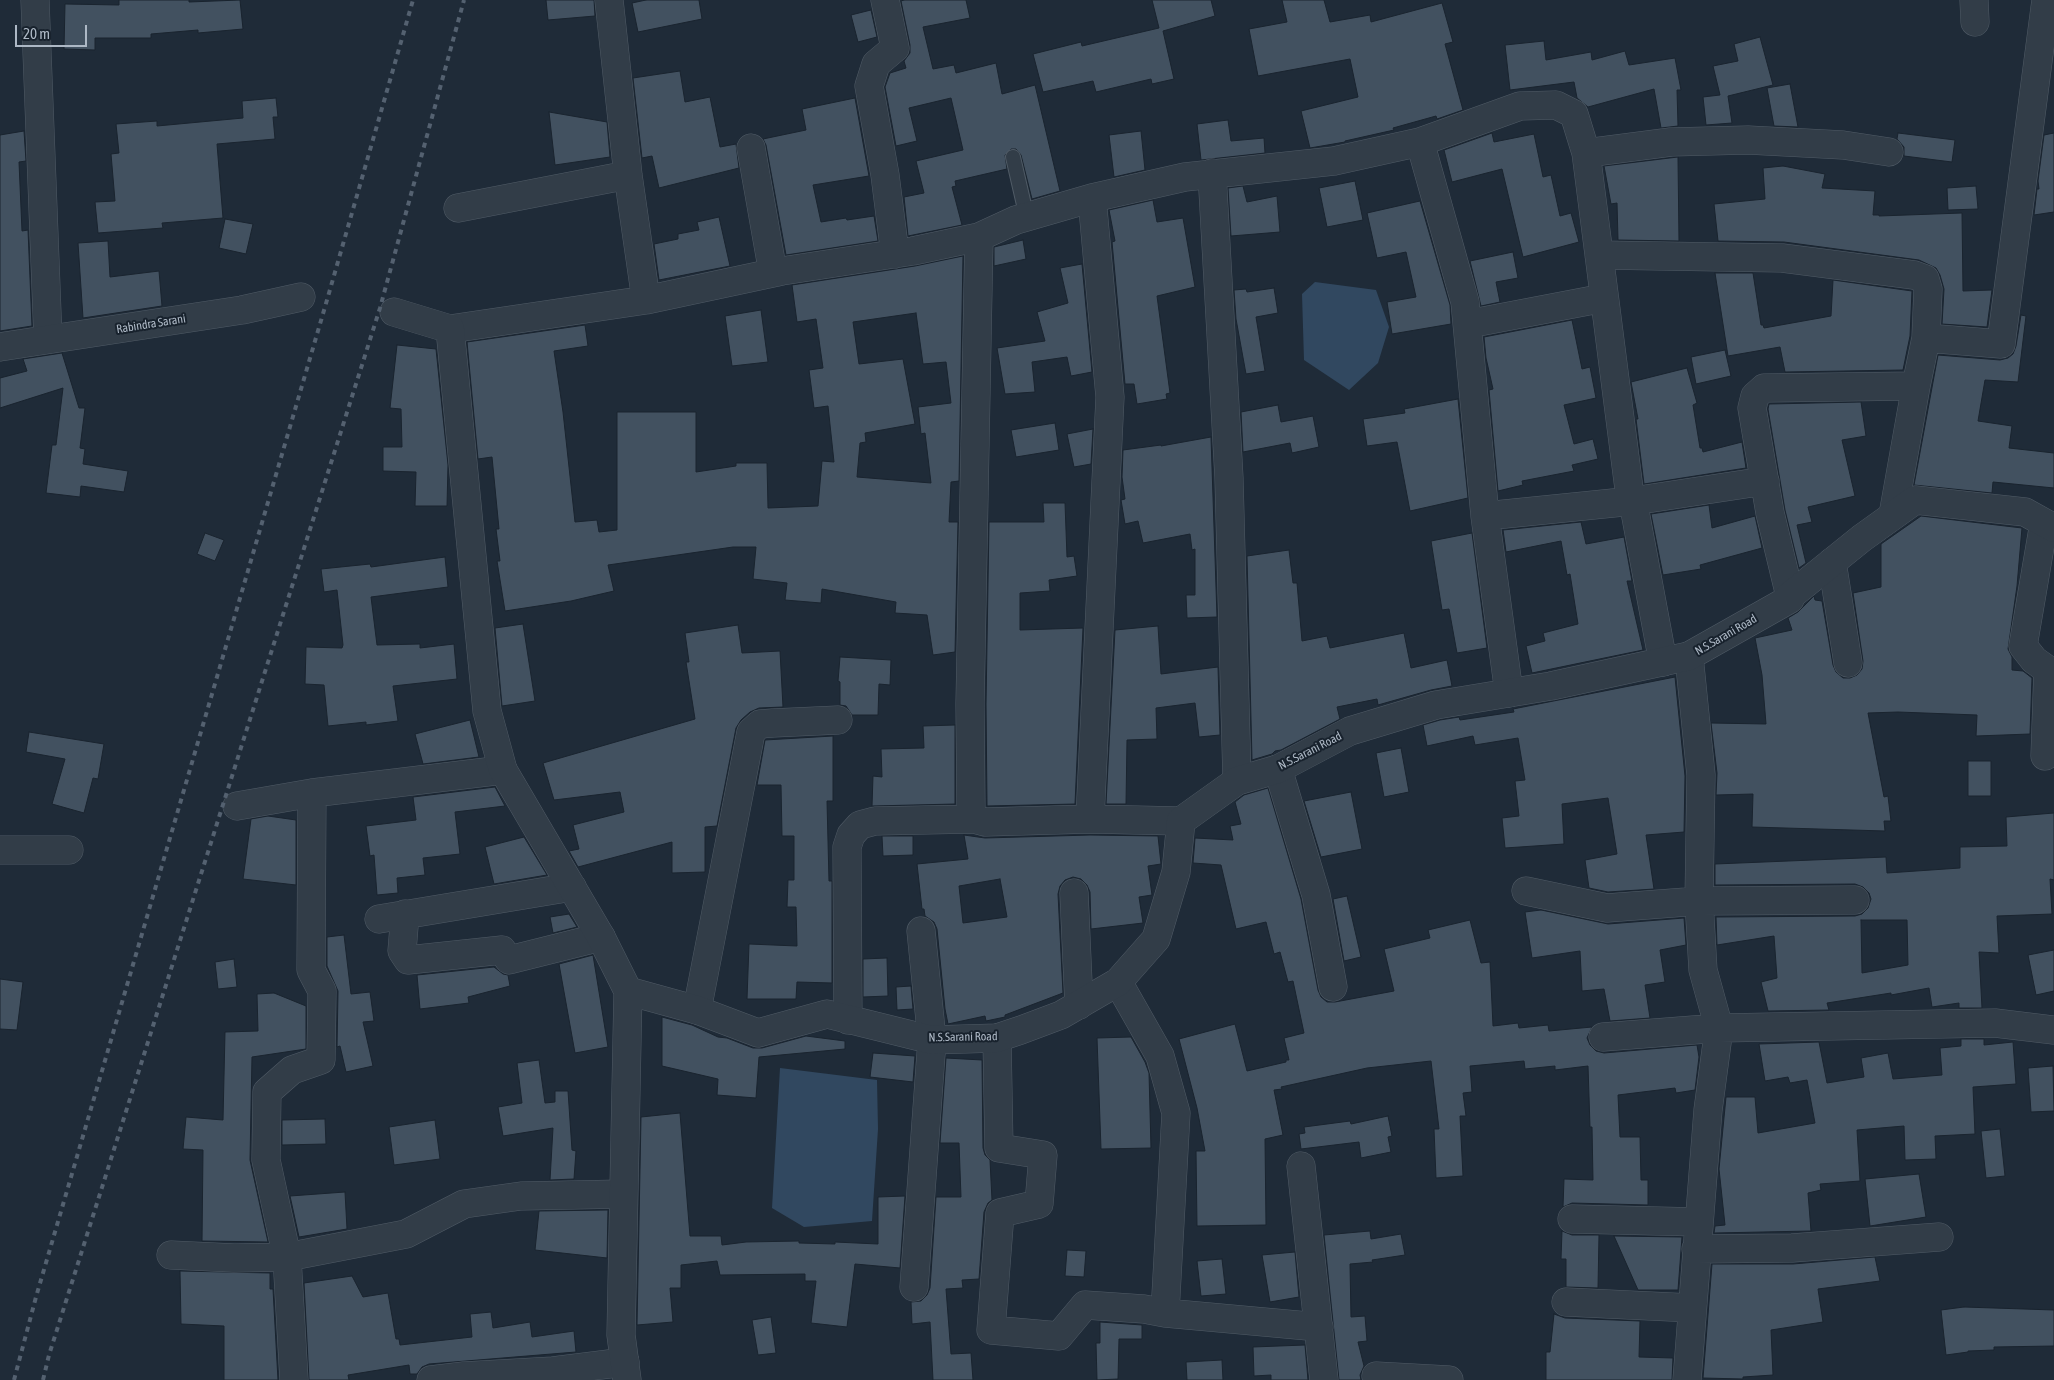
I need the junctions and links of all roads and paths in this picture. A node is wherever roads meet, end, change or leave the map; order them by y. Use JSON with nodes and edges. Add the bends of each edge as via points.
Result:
{"nodes":[{"id":1,"x":35,"y":0,"type":"edge"},
{"id":2,"x":609,"y":0,"type":"edge"},
{"id":3,"x":885,"y":0,"type":"edge"},
{"id":4,"x":2046,"y":0,"type":"edge"},
{"id":5,"x":1420,"y":142,"type":"junction"},
{"id":6,"x":751,"y":148,"type":"dead end"},
{"id":7,"x":1889,"y":152,"type":"dead end"},
{"id":8,"x":1586,"y":153,"type":"junction"},
{"id":9,"x":1013,"y":157,"type":"dead end"},
{"id":10,"x":1212,"y":173,"type":"junction"},
{"id":11,"x":628,"y":176,"type":"junction"},
{"id":12,"x":1092,"y":198,"type":"junction"},
{"id":13,"x":458,"y":208,"type":"dead end"},
{"id":14,"x":1026,"y":218,"type":"junction"},
{"id":15,"x":979,"y":237,"type":"junction"},
{"id":16,"x":895,"y":254,"type":"junction"},
{"id":17,"x":1599,"y":255,"type":"junction"},
{"id":18,"x":772,"y":273,"type":"junction"},
{"id":19,"x":301,"y":297,"type":"dead end"},
{"id":20,"x":1604,"y":298,"type":"junction"},
{"id":21,"x":646,"y":300,"type":"junction"},
{"id":22,"x":394,"y":312,"type":"dead end"},
{"id":23,"x":1468,"y":324,"type":"junction"},
{"id":24,"x":450,"y":329,"type":"junction"},
{"id":25,"x":1926,"y":338,"type":"junction"},
{"id":26,"x":48,"y":339,"type":"junction"},
{"id":27,"x":0,"y":347,"type":"edge"},
{"id":28,"x":1916,"y":386,"type":"junction"},
{"id":29,"x":1765,"y":481,"type":"junction"},
{"id":30,"x":1633,"y":501,"type":"junction"},
{"id":31,"x":1893,"y":515,"type":"junction"},
{"id":32,"x":1485,"y":516,"type":"junction"},
{"id":33,"x":2049,"y":526,"type":"edge"},
{"id":34,"x":1832,"y":562,"type":"junction"},
{"id":35,"x":1790,"y":596,"type":"junction"},
{"id":36,"x":1689,"y":656,"type":"junction"},
{"id":37,"x":1663,"y":662,"type":"junction"},
{"id":38,"x":1848,"y":663,"type":"dead end"},
{"id":39,"x":1509,"y":693,"type":"junction"},
{"id":40,"x":838,"y":720,"type":"dead end"},
{"id":41,"x":2045,"y":756,"type":"dead end"},
{"id":42,"x":1278,"y":769,"type":"junction"},
{"id":43,"x":503,"y":770,"type":"junction"},
{"id":44,"x":1237,"y":781,"type":"junction"},
{"id":45,"x":312,"y":793,"type":"junction"},
{"id":46,"x":237,"y":806,"type":"dead end"},
{"id":47,"x":974,"y":819,"type":"junction"},
{"id":48,"x":1090,"y":820,"type":"junction"},
{"id":49,"x":1181,"y":821,"type":"junction"},
{"id":50,"x":0,"y":850,"type":"edge"},
{"id":51,"x":69,"y":850,"type":"dead end"},
{"id":52,"x":572,"y":887,"type":"junction"},
{"id":53,"x":1526,"y":891,"type":"dead end"},
{"id":54,"x":1074,"y":893,"type":"dead end"},
{"id":55,"x":1855,"y":900,"type":"dead end"},
{"id":56,"x":1699,"y":901,"type":"junction"},
{"id":57,"x":922,"y":931,"type":"dead end"},
{"id":58,"x":601,"y":937,"type":"junction"},
{"id":59,"x":1118,"y":982,"type":"junction"},
{"id":60,"x":1333,"y":987,"type":"dead end"},
{"id":61,"x":628,"y":991,"type":"junction"},
{"id":62,"x":1079,"y":1005,"type":"junction"},
{"id":63,"x":697,"y":1010,"type":"junction"},
{"id":64,"x":848,"y":1020,"type":"junction"},
{"id":65,"x":1719,"y":1028,"type":"junction"},
{"id":66,"x":2054,"y":1030,"type":"edge"},
{"id":67,"x":1603,"y":1037,"type":"dead end"},
{"id":68,"x":997,"y":1038,"type":"junction"},
{"id":69,"x":932,"y":1040,"type":"junction"},
{"id":70,"x":1301,"y":1166,"type":"dead end"},
{"id":71,"x":623,"y":1194,"type":"junction"},
{"id":72,"x":1572,"y":1219,"type":"dead end"},
{"id":73,"x":1699,"y":1222,"type":"junction"},
{"id":74,"x":1939,"y":1237,"type":"dead end"},
{"id":75,"x":1696,"y":1249,"type":"junction"},
{"id":76,"x":172,"y":1255,"type":"dead end"},
{"id":77,"x":287,"y":1257,"type":"junction"},
{"id":78,"x":914,"y":1287,"type":"dead end"},
{"id":79,"x":1566,"y":1302,"type":"dead end"},
{"id":80,"x":1692,"y":1308,"type":"junction"},
{"id":81,"x":1165,"y":1313,"type":"junction"},
{"id":82,"x":1319,"y":1327,"type":"junction"},
{"id":83,"x":626,"y":1371,"type":"edge"},
{"id":84,"x":1376,"y":1376,"type":"dead end"},
{"id":85,"x":294,"y":1380,"type":"edge"},
{"id":86,"x":431,"y":1380,"type":"edge"},
{"id":87,"x":1324,"y":1380,"type":"edge"},
{"id":88,"x":1449,"y":1380,"type":"edge"},
{"id":89,"x":1687,"y":1380,"type":"edge"}],
"edges":[{"from":1,"to":26,"type":"street"},
{"from":2,"to":11,"type":"street"},
{"from":3,"to":16,"type":"street","via":[[896,48],[876,64],[869,86],[886,175]]},
{"from":4,"to":25,"type":"street","via":[[2001,344]]},
{"from":5,"to":8,"type":"street","via":[[1520,106],[1556,105],[1574,114]]},
{"from":5,"to":10,"type":"street","via":[[1334,161]]},
{"from":5,"to":23,"type":"street","via":[[1465,302]]},
{"from":6,"to":18,"type":"street"},
{"from":7,"to":8,"type":"street","via":[[1843,145],[1748,140],[1671,142]]},
{"from":8,"to":17,"type":"street"},
{"from":9,"to":14,"type":"lane"},
{"from":10,"to":12,"type":"street"},
{"from":10,"to":44,"type":"street","via":[[1229,478]]},
{"from":11,"to":13,"type":"street"},
{"from":11,"to":21,"type":"street"},
{"from":12,"to":14,"type":"street"},
{"from":12,"to":48,"type":"street","via":[[1110,397]]},
{"from":14,"to":15,"type":"street"},
{"from":15,"to":16,"type":"street"},
{"from":15,"to":47,"type":"street","via":[[970,704],[971,812]]},
{"from":16,"to":18,"type":"street"},
{"from":17,"to":20,"type":"street"},
{"from":17,"to":25,"type":"street","via":[[1782,258],[1914,275],[1925,279],[1928,289]]},
{"from":18,"to":21,"type":"street"},
{"from":19,"to":26,"type":"street","name":"Rabindra Sarani","via":[[242,310]]},
{"from":20,"to":23,"type":"street"},
{"from":20,"to":30,"type":"street"},
{"from":21,"to":24,"type":"street"},
{"from":22,"to":24,"type":"street"},
{"from":23,"to":32,"type":"street"},
{"from":24,"to":43,"type":"street","via":[[487,711]]},
{"from":25,"to":28,"type":"street"},
{"from":26,"to":27,"type":"street","name":"Rabindra Sarani"},
{"from":28,"to":29,"type":"street","via":[[1764,388],[1755,396],[1752,408]]},
{"from":28,"to":31,"type":"street"},
{"from":29,"to":30,"type":"street"},
{"from":29,"to":35,"type":"street"},
{"from":30,"to":32,"type":"street"},
{"from":30,"to":37,"type":"street"},
{"from":31,"to":33,"type":"street","name":"N.S.Sarani Road","via":[[1915,500],[2025,512]]},
{"from":31,"to":34,"type":"street","name":"N.S.Sarani Road"},
{"from":32,"to":39,"type":"street"},
{"from":33,"to":41,"type":"street","via":[[2023,646],[2048,670]]},
{"from":34,"to":35,"type":"street","name":"N.S.Sarani Road"},
{"from":34,"to":38,"type":"street"},
{"from":35,"to":36,"type":"street","name":"N.S.Sarani Road"},
{"from":36,"to":37,"type":"street","name":"N.S.Sarani Road"},
{"from":36,"to":56,"type":"street","via":[[1701,774]]},
{"from":37,"to":39,"type":"street","name":"N.S.Sarani Road"},
{"from":39,"to":42,"type":"street","name":"N.S.Sarani Road","via":[[1436,705],[1350,731]]},
{"from":40,"to":63,"type":"street","via":[[760,724],[751,732]]},
{"from":42,"to":44,"type":"street","name":"N.S.Sarani Road"},
{"from":42,"to":60,"type":"street","via":[[1316,895]]},
{"from":43,"to":45,"type":"street"},
{"from":43,"to":52,"type":"street"},
{"from":44,"to":49,"type":"street","name":"N.S.Sarani Road"},
{"from":45,"to":46,"type":"street"},
{"from":45,"to":77,"type":"street","via":[[311,970],[322,991],[321,1060],[292,1070],[267,1092],[266,1160]]},
{"from":47,"to":48,"type":"street","via":[[985,822]]},
{"from":47,"to":64,"type":"street","via":[[875,821],[860,825],[851,835],[847,847]]},
{"from":48,"to":49,"type":"street"},
{"from":49,"to":59,"type":"street","name":"N.S.Sarani Road","via":[[1176,872],[1156,939]]},
{"from":50,"to":51,"type":"street"},
{"from":52,"to":58,"type":"street"},
{"from":52,"to":58,"type":"street","via":[[392,916],[402,951],[408,960],[502,950],[510,960]]},
{"from":53,"to":56,"type":"street","via":[[1607,908]]},
{"from":54,"to":62,"type":"street"},
{"from":55,"to":56,"type":"street"},
{"from":56,"to":65,"type":"street","via":[[1704,970]]},
{"from":57,"to":69,"type":"street"},
{"from":58,"to":61,"type":"street"},
{"from":59,"to":62,"type":"street","name":"N.S.Sarani Road"},
{"from":59,"to":81,"type":"street","via":[[1160,1056],[1176,1113]]},
{"from":61,"to":63,"type":"street","name":"N.S.Sarani Road"},
{"from":61,"to":71,"type":"street"},
{"from":62,"to":68,"type":"street","name":"N.S.Sarani Road","via":[[1061,1015]]},
{"from":63,"to":64,"type":"street","name":"N.S.Sarani Road","via":[[758,1033],[827,1014]]},
{"from":64,"to":69,"type":"street","name":"N.S.Sarani Road"},
{"from":65,"to":66,"type":"street","via":[[1995,1023]]},
{"from":65,"to":67,"type":"street"},
{"from":65,"to":73,"type":"street","via":[[1708,1110]]},
{"from":68,"to":69,"type":"street","name":"N.S.Sarani Road"},
{"from":68,"to":81,"type":"street","via":[[999,1148],[1044,1155],[1039,1204],[1000,1213],[991,1330],[1059,1336],[1085,1305]]},
{"from":69,"to":78,"type":"street"},
{"from":70,"to":82,"type":"street"},
{"from":71,"to":77,"type":"street","via":[[521,1196],[464,1204],[406,1234]]},
{"from":71,"to":83,"type":"street","via":[[621,1336]]},
{"from":72,"to":73,"type":"street"},
{"from":73,"to":75,"type":"street"},
{"from":74,"to":75,"type":"street","via":[[1792,1248]]},
{"from":75,"to":80,"type":"street"},
{"from":76,"to":77,"type":"street"},
{"from":77,"to":85,"type":"street"},
{"from":79,"to":80,"type":"street"},
{"from":80,"to":89,"type":"street"},
{"from":81,"to":82,"type":"street"},
{"from":82,"to":87,"type":"street"},
{"from":83,"to":86,"type":"street","via":[[553,1371]]},
{"from":84,"to":88,"type":"street"}]}
